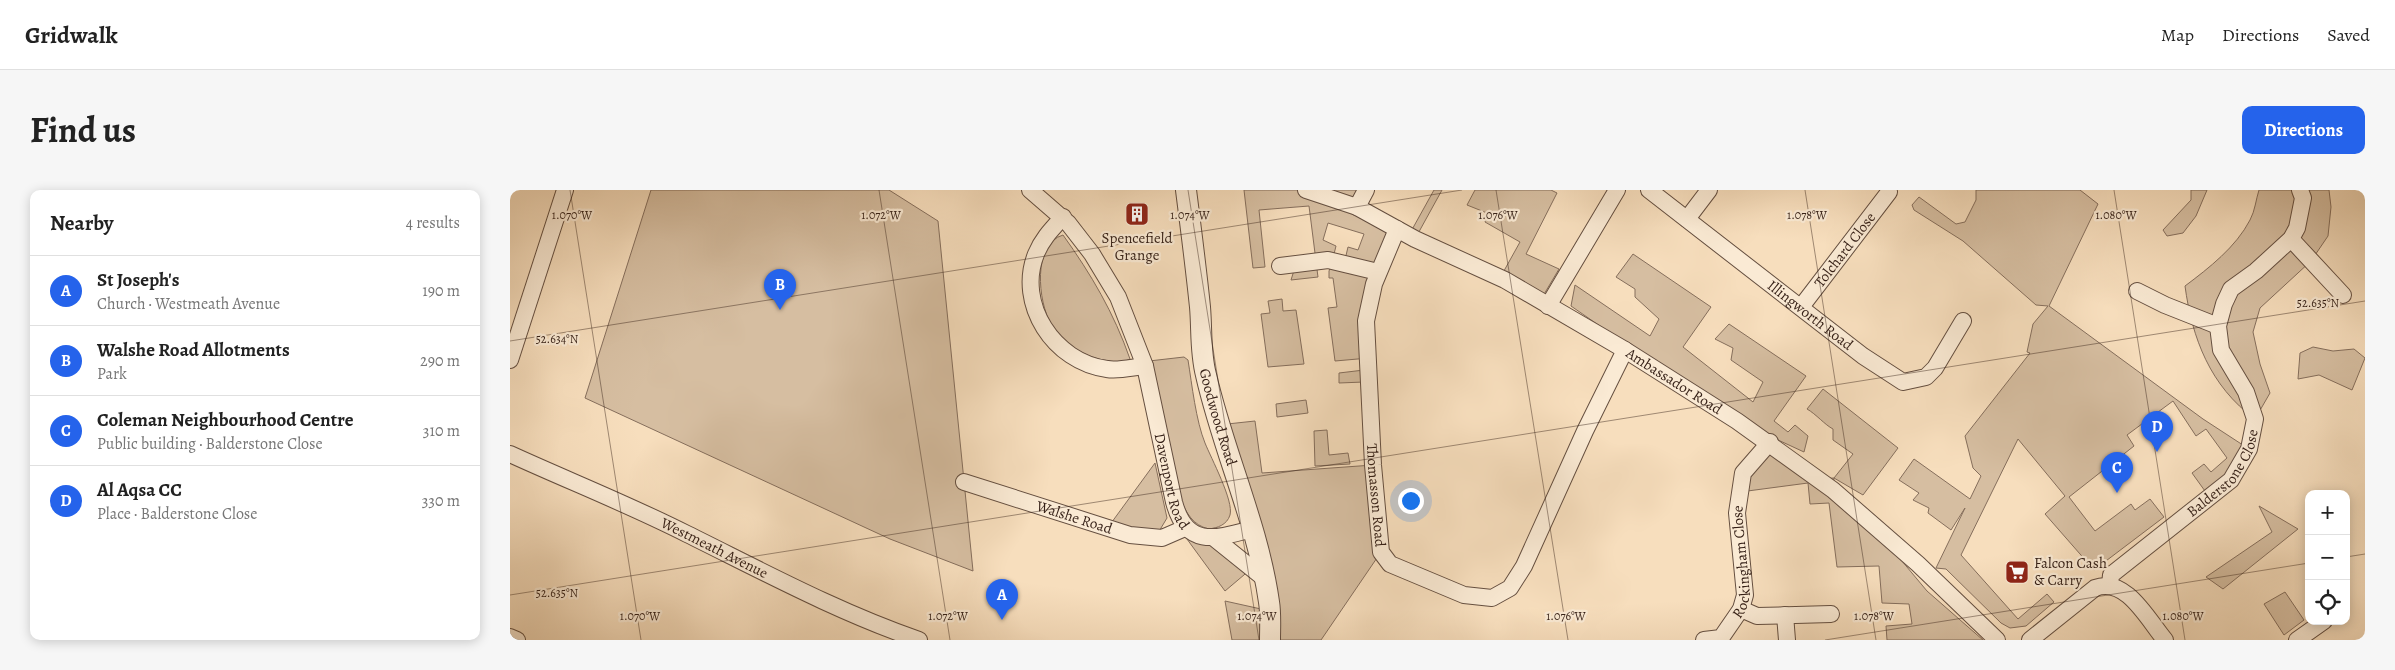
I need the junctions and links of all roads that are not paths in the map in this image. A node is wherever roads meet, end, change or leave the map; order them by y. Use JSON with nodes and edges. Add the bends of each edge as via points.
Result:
{"nodes":[{"id":1,"x":565,"y":190,"type":"edge"},
{"id":2,"x":1030,"y":190,"type":"edge"},
{"id":3,"x":1186,"y":190,"type":"edge"},
{"id":4,"x":1306,"y":190,"type":"edge"},
{"id":5,"x":1366,"y":190,"type":"edge"},
{"id":6,"x":1617,"y":190,"type":"edge"},
{"id":7,"x":1649,"y":190,"type":"edge"},
{"id":8,"x":1709,"y":190,"type":"edge"},
{"id":9,"x":2300,"y":190,"type":"edge"},
{"id":10,"x":1889,"y":192,"type":"dead end"},
{"id":11,"x":1357,"y":207,"type":"junction"},
{"id":12,"x":1063,"y":218,"type":"junction"},
{"id":13,"x":1687,"y":219,"type":"junction"},
{"id":14,"x":1397,"y":228,"type":"junction"},
{"id":15,"x":2291,"y":239,"type":"junction"},
{"id":16,"x":1280,"y":266,"type":"dead end"},
{"id":17,"x":1378,"y":272,"type":"junction"},
{"id":18,"x":2137,"y":291,"type":"dead end"},
{"id":19,"x":2343,"y":295,"type":"dead end"},
{"id":20,"x":1548,"y":306,"type":"junction"},
{"id":21,"x":1801,"y":307,"type":"junction"},
{"id":22,"x":1963,"y":321,"type":"dead end"},
{"id":23,"x":2218,"y":326,"type":"junction"},
{"id":24,"x":1625,"y":350,"type":"junction"},
{"id":25,"x":510,"y":360,"type":"edge"},
{"id":26,"x":1145,"y":366,"type":"junction"},
{"id":27,"x":1770,"y":442,"type":"junction"},
{"id":28,"x":510,"y":454,"type":"edge"},
{"id":29,"x":964,"y":482,"type":"dead end"},
{"id":30,"x":1185,"y":528,"type":"junction"},
{"id":31,"x":1252,"y":529,"type":"junction"},
{"id":32,"x":1214,"y":538,"type":"junction"},
{"id":33,"x":1265,"y":578,"type":"junction"},
{"id":34,"x":2110,"y":585,"type":"junction"},
{"id":35,"x":1741,"y":609,"type":"junction"},
{"id":36,"x":1831,"y":614,"type":"dead end"},
{"id":37,"x":1785,"y":615,"type":"junction"},
{"id":38,"x":2318,"y":625,"type":"edge"},
{"id":39,"x":510,"y":637,"type":"edge"},
{"id":40,"x":517,"y":640,"type":"edge"},
{"id":41,"x":919,"y":640,"type":"edge"},
{"id":42,"x":1270,"y":640,"type":"edge"},
{"id":43,"x":1704,"y":640,"type":"edge"},
{"id":44,"x":1787,"y":640,"type":"edge"},
{"id":45,"x":1997,"y":640,"type":"edge"},
{"id":46,"x":2030,"y":640,"type":"edge"},
{"id":47,"x":2165,"y":640,"type":"edge"},
{"id":48,"x":2297,"y":640,"type":"edge"}],
"edges":[{"from":1,"to":25,"type":"street"},
{"from":2,"to":12,"type":"street","name":"Davenport Road"},
{"from":3,"to":31,"type":"street","name":"Goodwood Road","via":[[1202,326],[1200,352],[1218,425]]},
{"from":4,"to":11,"type":"street","name":"Ambassador Road"},
{"from":5,"to":11,"type":"street"},
{"from":6,"to":20,"type":"street"},
{"from":7,"to":13,"type":"street","name":"Illingworth Road"},
{"from":8,"to":13,"type":"street"},
{"from":9,"to":15,"type":"street","name":"Balderstone Close","via":[[2303,198],[2297,228]]},
{"from":10,"to":21,"type":"street","name":"Tolchard Close"},
{"from":11,"to":14,"type":"street","name":"Ambassador Road"},
{"from":12,"to":26,"type":"street","name":"Davenport Road","via":[[1112,286],[1130,323]]},
{"from":12,"to":26,"type":"street","via":[[1041,244],[1032,268],[1031,292],[1042,326],[1062,348],[1087,363],[1106,369]]},
{"from":13,"to":21,"type":"street","name":"Illingworth Road"},
{"from":14,"to":17,"type":"street","name":"Thomasson Road"},
{"from":14,"to":20,"type":"street","name":"Ambassador Road","via":[[1505,280]]},
{"from":15,"to":19,"type":"street"},
{"from":15,"to":23,"type":"street","name":"Balderstone Close","via":[[2231,290]]},
{"from":16,"to":17,"type":"street","via":[[1328,260]]},
{"from":17,"to":24,"type":"street","name":"Thomasson Road","via":[[1366,321],[1381,552],[1390,564],[1464,595],[1492,598],[1510,588]]},
{"from":18,"to":23,"type":"street"},
{"from":20,"to":24,"type":"street","name":"Ambassador Road"},
{"from":21,"to":22,"type":"street","name":"Illingworth Road","via":[[1863,356],[1903,382],[1926,377],[1935,368]]},
{"from":23,"to":34,"type":"street","name":"Balderstone Close","via":[[2221,350],[2246,392],[2255,419],[2249,449],[2231,480],[2111,575]]},
{"from":24,"to":27,"type":"street","name":"Ambassador Road"},
{"from":26,"to":30,"type":"street","name":"Davenport Road","via":[[1174,502]]},
{"from":27,"to":35,"type":"street","name":"Rockingham Close","via":[[1743,473],[1737,513],[1745,595]]},
{"from":27,"to":45,"type":"street","name":"Ambassador Road","via":[[1833,490],[1918,564]]},
{"from":28,"to":41,"type":"street","name":"Westmeath Avenue","via":[[686,533],[807,595]]},
{"from":29,"to":30,"type":"street","name":"Walshe Road","via":[[1130,535],[1162,538]]},
{"from":30,"to":32,"type":"street","name":"Davenport Road","via":[[1196,535]]},
{"from":31,"to":32,"type":"street","name":"Davenport Road"},
{"from":31,"to":33,"type":"street","name":"Goodwood Road"},
{"from":32,"to":33,"type":"street"},
{"from":33,"to":42,"type":"street","name":"Goodwood Road","via":[[1270,604]]},
{"from":34,"to":46,"type":"street","via":[[2095,588]]},
{"from":34,"to":47,"type":"street","via":[[2130,596]]},
{"from":35,"to":37,"type":"street","via":[[1757,616]]},
{"from":35,"to":43,"type":"street","name":"Rockingham Close","via":[[1721,638]]},
{"from":36,"to":37,"type":"street"},
{"from":37,"to":44,"type":"street"},
{"from":38,"to":48,"type":"street"},
{"from":39,"to":40,"type":"street"}]}
